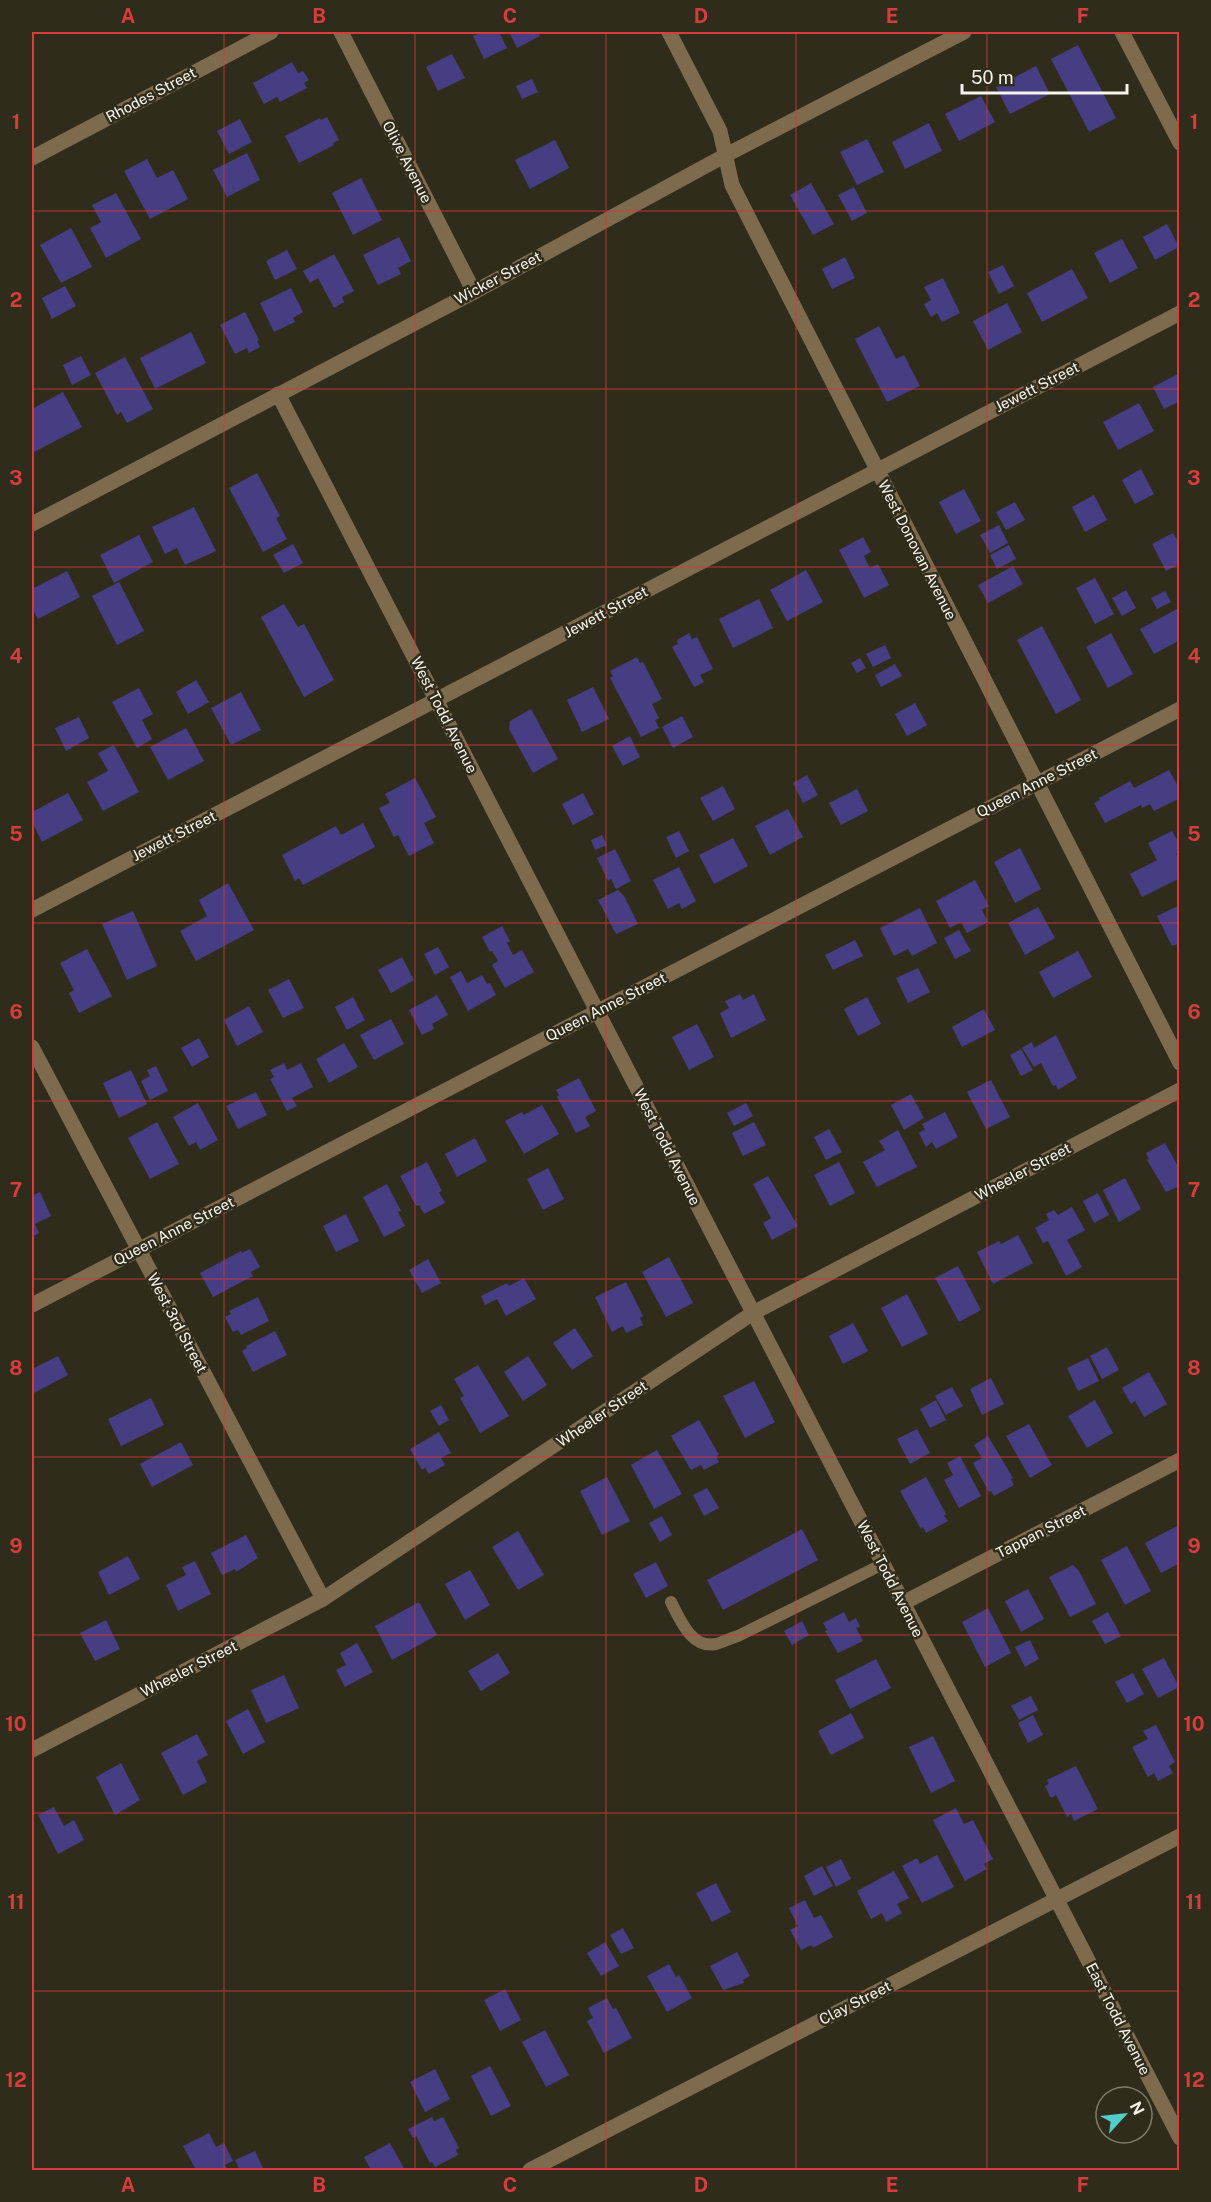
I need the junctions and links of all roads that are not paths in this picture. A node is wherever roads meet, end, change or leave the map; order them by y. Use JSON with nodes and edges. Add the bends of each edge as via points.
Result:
{"nodes":[{"id":1,"x":271,"y":32,"type":"edge"},
{"id":2,"x":341,"y":32,"type":"edge"},
{"id":3,"x":669,"y":32,"type":"edge"},
{"id":4,"x":964,"y":32,"type":"edge"},
{"id":5,"x":1122,"y":32,"type":"edge"},
{"id":6,"x":1179,"y":143,"type":"edge"},
{"id":7,"x":726,"y":155,"type":"junction"},
{"id":8,"x":32,"y":158,"type":"edge"},
{"id":9,"x":474,"y":291,"type":"junction"},
{"id":10,"x":1179,"y":313,"type":"edge"},
{"id":11,"x":278,"y":394,"type":"junction"},
{"id":12,"x":877,"y":470,"type":"junction"},
{"id":13,"x":32,"y":524,"type":"edge"},
{"id":14,"x":436,"y":700,"type":"junction"},
{"id":15,"x":1179,"y":709,"type":"edge"},
{"id":16,"x":1037,"y":783,"type":"junction"},
{"id":17,"x":32,"y":910,"type":"edge"},
{"id":18,"x":597,"y":1011,"type":"junction"},
{"id":19,"x":32,"y":1047,"type":"edge"},
{"id":20,"x":1179,"y":1063,"type":"edge"},
{"id":21,"x":1179,"y":1090,"type":"edge"},
{"id":22,"x":138,"y":1249,"type":"junction"},
{"id":23,"x":32,"y":1305,"type":"edge"},
{"id":24,"x":753,"y":1313,"type":"junction"},
{"id":25,"x":1179,"y":1460,"type":"edge"},
{"id":26,"x":883,"y":1564,"type":"junction"},
{"id":27,"x":323,"y":1599,"type":"junction"},
{"id":28,"x":671,"y":1602,"type":"dead end"},
{"id":29,"x":903,"y":1604,"type":"junction"},
{"id":30,"x":32,"y":1750,"type":"edge"},
{"id":31,"x":1179,"y":1836,"type":"edge"},
{"id":32,"x":1056,"y":1900,"type":"junction"},
{"id":33,"x":1179,"y":2138,"type":"edge"},
{"id":34,"x":530,"y":2170,"type":"edge"}],
"edges":[{"from":1,"to":8,"type":"street","name":"Rhodes Street"},
{"from":2,"to":9,"type":"street","name":"Olive Avenue"},
{"from":3,"to":7,"type":"street","name":"West Donovan Avenue","via":[[720,131]]},
{"from":4,"to":7,"type":"street","name":"Wicker Street"},
{"from":5,"to":6,"type":"street"},
{"from":7,"to":9,"type":"street","name":"Wicker Street"},
{"from":7,"to":12,"type":"street","name":"West Donovan Avenue","via":[[732,185]]},
{"from":9,"to":11,"type":"street","name":"Wicker Street"},
{"from":10,"to":12,"type":"street","name":"Jewett Street"},
{"from":11,"to":13,"type":"street","name":"Wicker Street"},
{"from":11,"to":14,"type":"street","name":"West Todd Avenue"},
{"from":12,"to":14,"type":"street","name":"Jewett Street"},
{"from":12,"to":16,"type":"street","name":"West Donovan Avenue"},
{"from":14,"to":17,"type":"street","name":"Jewett Street"},
{"from":14,"to":18,"type":"street","name":"West Todd Avenue"},
{"from":15,"to":16,"type":"street","name":"Queen Anne Street"},
{"from":16,"to":18,"type":"street","name":"Queen Anne Street"},
{"from":16,"to":20,"type":"street","name":"West Donovan Avenue"},
{"from":18,"to":22,"type":"street","name":"Queen Anne Street"},
{"from":18,"to":24,"type":"street","name":"West Todd Avenue"},
{"from":19,"to":22,"type":"street","name":"West 3rd Street"},
{"from":21,"to":24,"type":"street","name":"Wheeler Street"},
{"from":22,"to":23,"type":"street","name":"Queen Anne Street"},
{"from":22,"to":27,"type":"street","name":"West 3rd Street"},
{"from":24,"to":26,"type":"street","name":"West Todd Avenue"},
{"from":24,"to":27,"type":"street","name":"Wheeler Street"},
{"from":25,"to":29,"type":"street","name":"Tappan Street"},
{"from":26,"to":28,"type":"lane","via":[[738,1636],[713,1644],[687,1633]]},
{"from":26,"to":29,"type":"street","name":"West Todd Avenue"},
{"from":27,"to":30,"type":"street","name":"Wheeler Street"},
{"from":29,"to":32,"type":"street","name":"West Todd Avenue"},
{"from":31,"to":32,"type":"street","name":"Clay Street"},
{"from":32,"to":33,"type":"street","name":"East Todd Avenue"},
{"from":32,"to":34,"type":"street","name":"Clay Street"}]}
